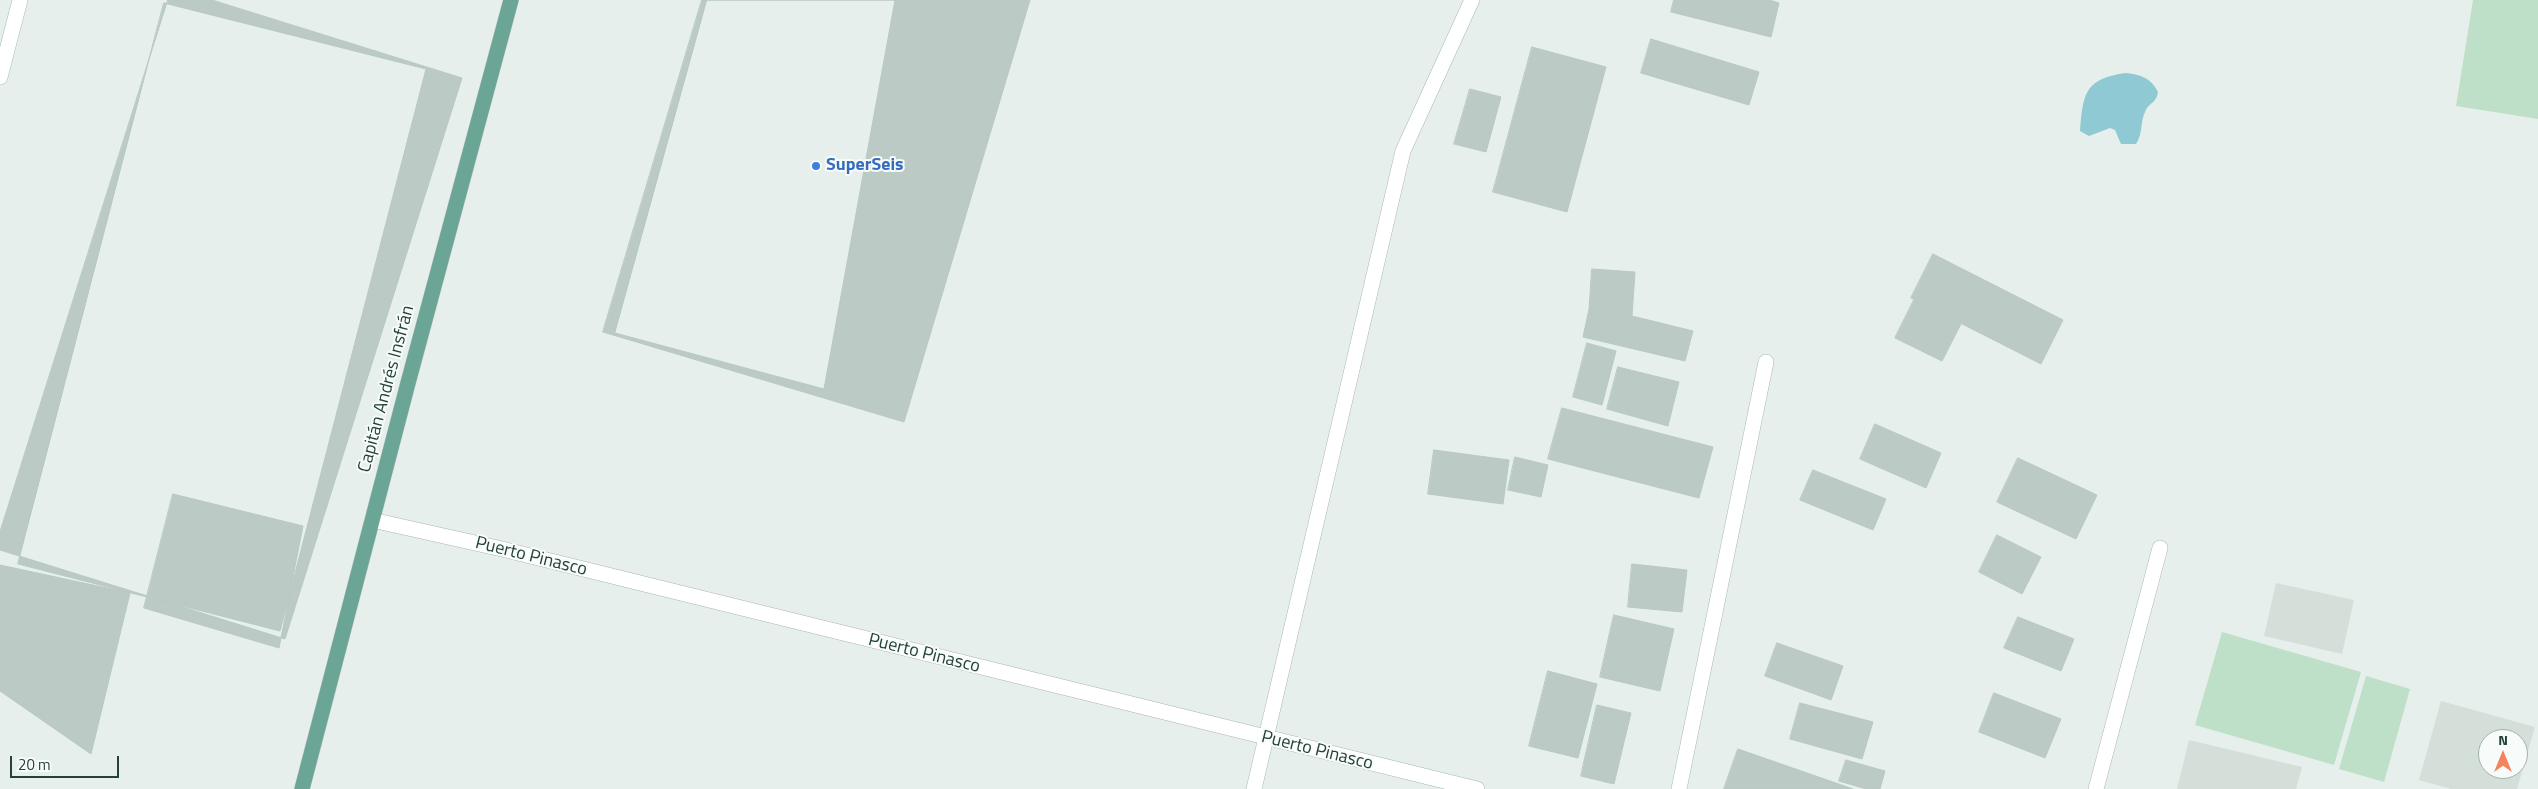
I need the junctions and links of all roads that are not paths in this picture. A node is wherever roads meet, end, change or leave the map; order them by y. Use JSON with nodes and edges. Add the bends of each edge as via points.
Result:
{"nodes":[{"id":1,"x":20,"y":0,"type":"edge"},
{"id":2,"x":511,"y":0,"type":"edge"},
{"id":3,"x":1472,"y":0,"type":"edge"},
{"id":4,"x":0,"y":77,"type":"edge"},
{"id":5,"x":1766,"y":362,"type":"dead end"},
{"id":6,"x":372,"y":520,"type":"junction"},
{"id":7,"x":2160,"y":548,"type":"dead end"},
{"id":8,"x":1267,"y":739,"type":"junction"},
{"id":9,"x":302,"y":789,"type":"edge"},
{"id":10,"x":1254,"y":789,"type":"edge"},
{"id":11,"x":1476,"y":789,"type":"edge"},
{"id":12,"x":1678,"y":789,"type":"edge"},
{"id":13,"x":2096,"y":789,"type":"edge"}],
"edges":[{"from":1,"to":4,"type":"street"},
{"from":2,"to":6,"type":"main road","name":"Capitán Andrés Insfrán"},
{"from":3,"to":8,"type":"street","via":[[1403,151]]},
{"from":5,"to":12,"type":"street"},
{"from":6,"to":8,"type":"street","name":"Puerto Pinasco","via":[[502,549]]},
{"from":6,"to":9,"type":"main road","name":"Capitán Andrés Insfrán"},
{"from":7,"to":13,"type":"street"},
{"from":8,"to":10,"type":"street"},
{"from":8,"to":11,"type":"street","name":"Puerto Pinasco"}]}
